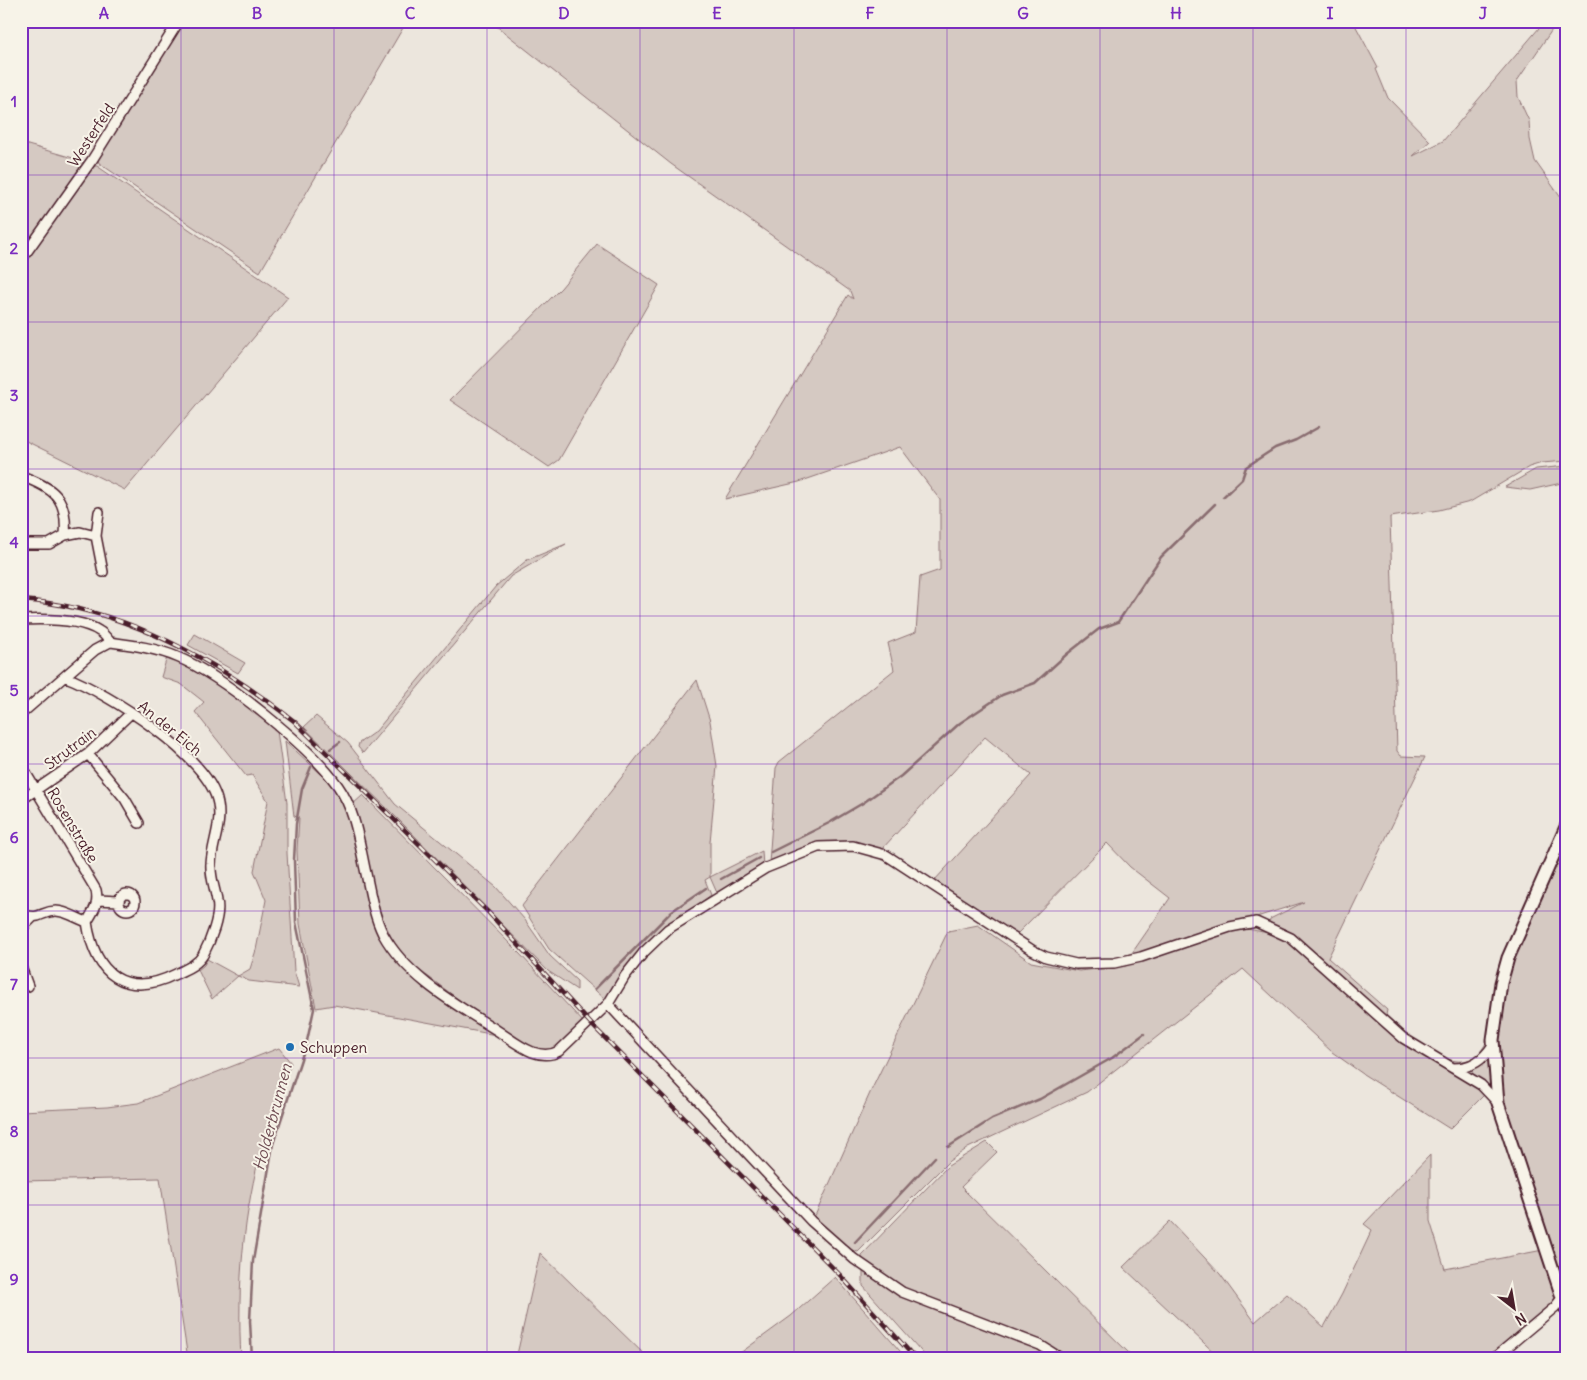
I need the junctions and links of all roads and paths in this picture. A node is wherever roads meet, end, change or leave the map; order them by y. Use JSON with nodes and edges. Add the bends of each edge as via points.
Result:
{"nodes":[{"id":1,"x":179,"y":21,"type":"edge"},
{"id":2,"x":21,"y":260,"type":"edge"},
{"id":3,"x":21,"y":476,"type":"edge"},
{"id":4,"x":99,"y":512,"type":"dead end"},
{"id":5,"x":64,"y":535,"type":"junction"},
{"id":6,"x":96,"y":536,"type":"junction"},
{"id":7,"x":21,"y":544,"type":"edge"},
{"id":8,"x":104,"y":572,"type":"dead end"},
{"id":9,"x":21,"y":620,"type":"edge"},
{"id":10,"x":110,"y":642,"type":"junction"},
{"id":11,"x":66,"y":677,"type":"junction"},
{"id":12,"x":131,"y":712,"type":"junction"},
{"id":13,"x":21,"y":714,"type":"edge"},
{"id":14,"x":88,"y":754,"type":"junction"},
{"id":15,"x":21,"y":765,"type":"edge"},
{"id":16,"x":37,"y":790,"type":"junction"},
{"id":17,"x":21,"y":800,"type":"edge"},
{"id":18,"x":139,"y":823,"type":"dead end"},
{"id":19,"x":1566,"y":827,"type":"edge"},
{"id":20,"x":98,"y":900,"type":"junction"},
{"id":21,"x":119,"y":901,"type":"dead end"},
{"id":22,"x":21,"y":914,"type":"edge"},
{"id":23,"x":32,"y":918,"type":"junction"},
{"id":24,"x":89,"y":918,"type":"junction"},
{"id":25,"x":21,"y":929,"type":"edge"},
{"id":26,"x":21,"y":967,"type":"edge"},
{"id":27,"x":28,"y":986,"type":"dead end"},
{"id":28,"x":608,"y":1004,"type":"junction"},
{"id":29,"x":1493,"y":1045,"type":"junction"},
{"id":30,"x":1453,"y":1068,"type":"junction"},
{"id":31,"x":1498,"y":1102,"type":"junction"},
{"id":32,"x":1562,"y":1298,"type":"junction"},
{"id":33,"x":1566,"y":1310,"type":"edge"},
{"id":34,"x":1062,"y":1359,"type":"edge"},
{"id":35,"x":1493,"y":1359,"type":"edge"}],
"edges":[{"from":1,"to":2,"type":"street","name":"Westerfeld","via":[[92,160]]},
{"from":3,"to":5,"type":"street","via":[[53,491],[66,518]]},
{"from":4,"to":6,"type":"street"},
{"from":5,"to":6,"type":"street","via":[[80,532]]},
{"from":5,"to":7,"type":"street","via":[[49,544]]},
{"from":6,"to":8,"type":"street"},
{"from":9,"to":10,"type":"street","via":[[54,620],[85,626],[99,630]]},
{"from":10,"to":11,"type":"street","via":[[94,650]]},
{"from":10,"to":28,"type":"street","via":[[175,656],[192,664],[230,688],[324,769],[350,805],[373,907],[383,934],[408,968],[520,1045],[545,1056],[559,1051]]},
{"from":11,"to":12,"type":"street","name":"An der Eich","via":[[83,683]]},
{"from":11,"to":13,"type":"street"},
{"from":12,"to":14,"type":"street","name":"Strutrain"},
{"from":12,"to":24,"type":"street","name":"An der Eich","via":[[192,760],[214,791],[220,819],[211,863],[211,879],[218,901],[217,915],[204,954],[197,963],[167,978],[137,986],[105,970],[88,935]]},
{"from":14,"to":16,"type":"street","name":"Strutrain"},
{"from":14,"to":18,"type":"street","via":[[125,799]]},
{"from":15,"to":16,"type":"street","name":"Rosenstraße"},
{"from":16,"to":17,"type":"street","name":"Strutrain"},
{"from":16,"to":20,"type":"street","name":"Rosenstraße","via":[[96,890]]},
{"from":19,"to":29,"type":"main road","via":[[1508,958],[1501,983]]},
{"from":20,"to":21,"type":"street"},
{"from":20,"to":24,"type":"street"},
{"from":22,"to":23,"type":"street"},
{"from":23,"to":24,"type":"street","via":[[53,911]]},
{"from":23,"to":25,"type":"street"},
{"from":26,"to":27,"type":"street"},
{"from":28,"to":30,"type":"street","via":[[644,952],[668,929],[766,868],[818,847],[853,846],[886,855],[1032,950],[1059,961],[1087,965],[1114,963],[1256,922],[1291,938],[1403,1038]]},
{"from":28,"to":34,"type":"street","via":[[811,1221],[854,1259],[902,1292],[1040,1345]]},
{"from":29,"to":30,"type":"street","via":[[1473,1065]]},
{"from":29,"to":31,"type":"main road"},
{"from":30,"to":31,"type":"street","via":[[1481,1085]]},
{"from":31,"to":32,"type":"main road"},
{"from":32,"to":33,"type":"main road"},
{"from":32,"to":35,"type":"street"}]}
